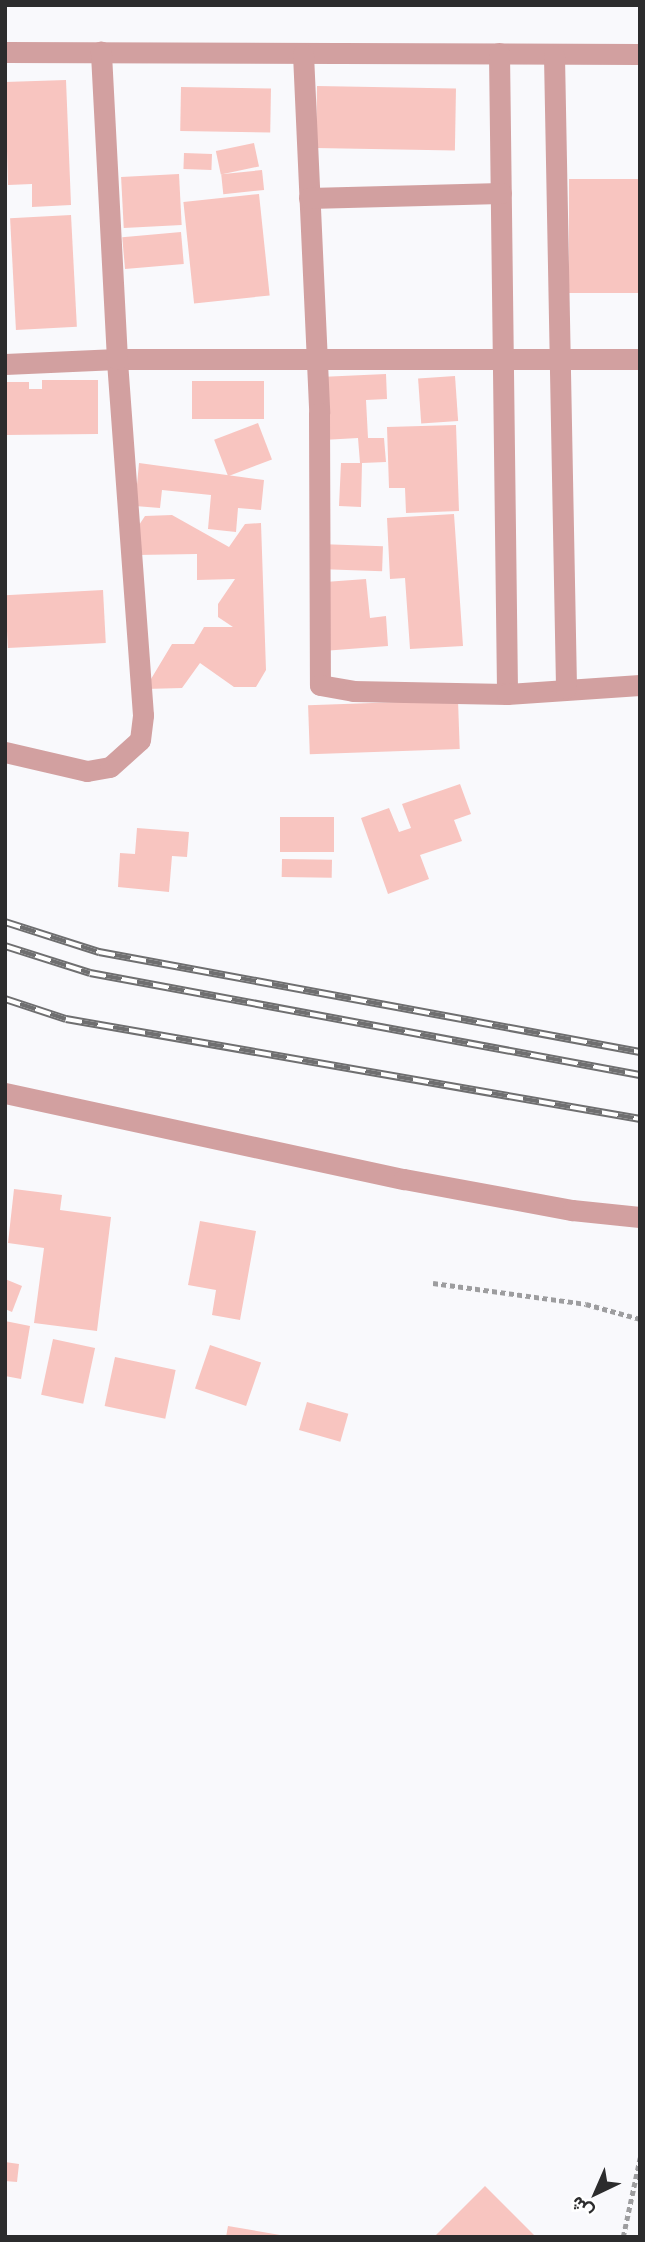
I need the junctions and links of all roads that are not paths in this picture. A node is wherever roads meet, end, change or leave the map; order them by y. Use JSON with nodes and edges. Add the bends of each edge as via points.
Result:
{"nodes":[{"id":1,"x":101,"y":51,"type":"junction"},
{"id":2,"x":5,"y":52,"type":"edge"},
{"id":3,"x":499,"y":53,"type":"junction"},
{"id":4,"x":303,"y":54,"type":"junction"},
{"id":5,"x":640,"y":54,"type":"edge"},
{"id":6,"x":554,"y":56,"type":"junction"},
{"id":7,"x":501,"y":193,"type":"junction"},
{"id":8,"x":309,"y":198,"type":"junction"},
{"id":9,"x":503,"y":357,"type":"junction"},
{"id":10,"x":316,"y":358,"type":"junction"},
{"id":11,"x":117,"y":359,"type":"junction"},
{"id":12,"x":640,"y":359,"type":"edge"},
{"id":13,"x":560,"y":361,"type":"junction"},
{"id":14,"x":5,"y":364,"type":"edge"},
{"id":15,"x":640,"y":685,"type":"edge"},
{"id":16,"x":566,"y":688,"type":"junction"},
{"id":17,"x":507,"y":694,"type":"junction"},
{"id":18,"x":5,"y":752,"type":"edge"},
{"id":19,"x":5,"y":1093,"type":"edge"},
{"id":20,"x":640,"y":1217,"type":"edge"}],
"edges":[{"from":1,"to":2,"type":"street"},
{"from":1,"to":4,"type":"street"},
{"from":1,"to":11,"type":"street"},
{"from":3,"to":4,"type":"street"},
{"from":3,"to":6,"type":"street"},
{"from":3,"to":7,"type":"street"},
{"from":4,"to":8,"type":"street"},
{"from":5,"to":6,"type":"street"},
{"from":6,"to":13,"type":"street"},
{"from":7,"to":8,"type":"street"},
{"from":7,"to":9,"type":"street"},
{"from":8,"to":10,"type":"street"},
{"from":9,"to":10,"type":"street"},
{"from":9,"to":13,"type":"street"},
{"from":9,"to":17,"type":"street"},
{"from":10,"to":11,"type":"street"},
{"from":10,"to":17,"type":"street","via":[[320,685],[353,691]]},
{"from":11,"to":14,"type":"street"},
{"from":11,"to":18,"type":"street","via":[[143,715],[140,740],[110,767],[87,771]]},
{"from":12,"to":13,"type":"street"},
{"from":13,"to":16,"type":"street"},
{"from":15,"to":16,"type":"street"},
{"from":16,"to":17,"type":"street"},
{"from":19,"to":20,"type":"street","via":[[404,1179],[572,1210]]}]}
